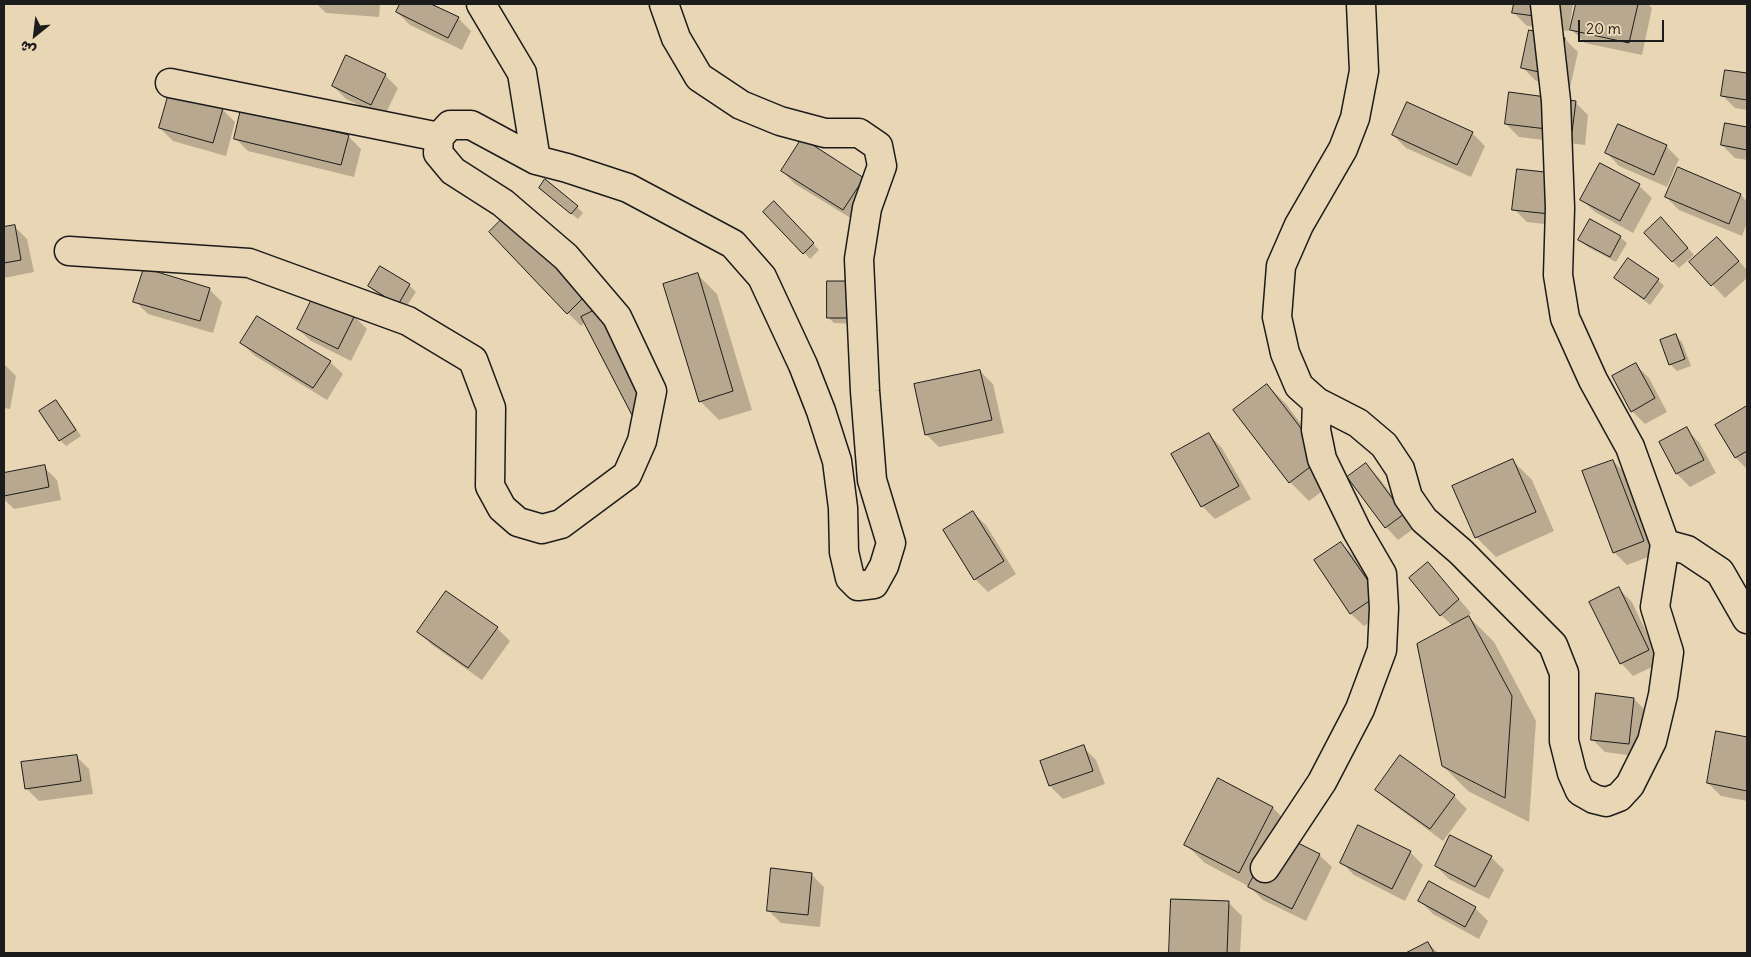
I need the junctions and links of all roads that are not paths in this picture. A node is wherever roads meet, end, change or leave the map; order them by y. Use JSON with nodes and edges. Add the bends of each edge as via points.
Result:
{"nodes":[{"id":1,"x":481,"y":4,"type":"edge"},
{"id":2,"x":664,"y":4,"type":"edge"},
{"id":3,"x":1361,"y":4,"type":"edge"},
{"id":4,"x":1545,"y":4,"type":"edge"},
{"id":5,"x":170,"y":83,"type":"dead end"},
{"id":6,"x":439,"y":137,"type":"junction"},
{"id":7,"x":536,"y":160,"type":"junction"},
{"id":8,"x":69,"y":250,"type":"dead end"},
{"id":9,"x":1317,"y":402,"type":"junction"},
{"id":10,"x":1665,"y":544,"type":"junction"},
{"id":11,"x":1747,"y":619,"type":"edge"},
{"id":12,"x":1265,"y":868,"type":"dead end"}],
"edges":[{"from":1,"to":7,"type":"street","via":[[522,74]]},
{"from":2,"to":7,"type":"street","via":[[676,38],[699,77],[741,105],[780,121],[824,133],[859,133],[878,146],[882,166],[868,208],[859,259],[872,480],[891,543],[874,584],[858,586],[850,578],[844,552],[837,462],[803,365],[762,277],[733,244],[628,188]]},
{"from":3,"to":9,"type":"street","via":[[1364,70],[1355,118],[1344,149],[1299,225],[1281,266],[1277,317],[1285,353],[1299,386]]},
{"from":4,"to":10,"type":"street","via":[[1556,101],[1560,208],[1558,275],[1565,318],[1593,380],[1630,447]]},
{"from":5,"to":6,"type":"street"},
{"from":6,"to":7,"type":"street","via":[[450,125],[471,125]]},
{"from":6,"to":8,"type":"street","via":[[438,153],[453,171],[503,203],[566,257],[617,317],[652,391],[642,441],[627,475],[561,524],[542,529],[518,522],[502,508],[490,486],[491,408],[473,360],[408,321],[249,263]]},
{"from":9,"to":10,"type":"street","via":[[1358,424],[1384,445],[1400,468],[1408,497],[1424,520],[1461,552],[1553,645],[1564,673],[1564,741],[1572,773],[1580,791],[1594,799],[1606,802],[1619,797],[1630,784],[1652,741],[1669,652],[1655,607]]},
{"from":9,"to":12,"type":"street","via":[[1316,430],[1322,459],[1382,574],[1382,650],[1360,709],[1322,782]]},
{"from":10,"to":11,"type":"street","via":[[1687,550],[1720,572]]}]}
